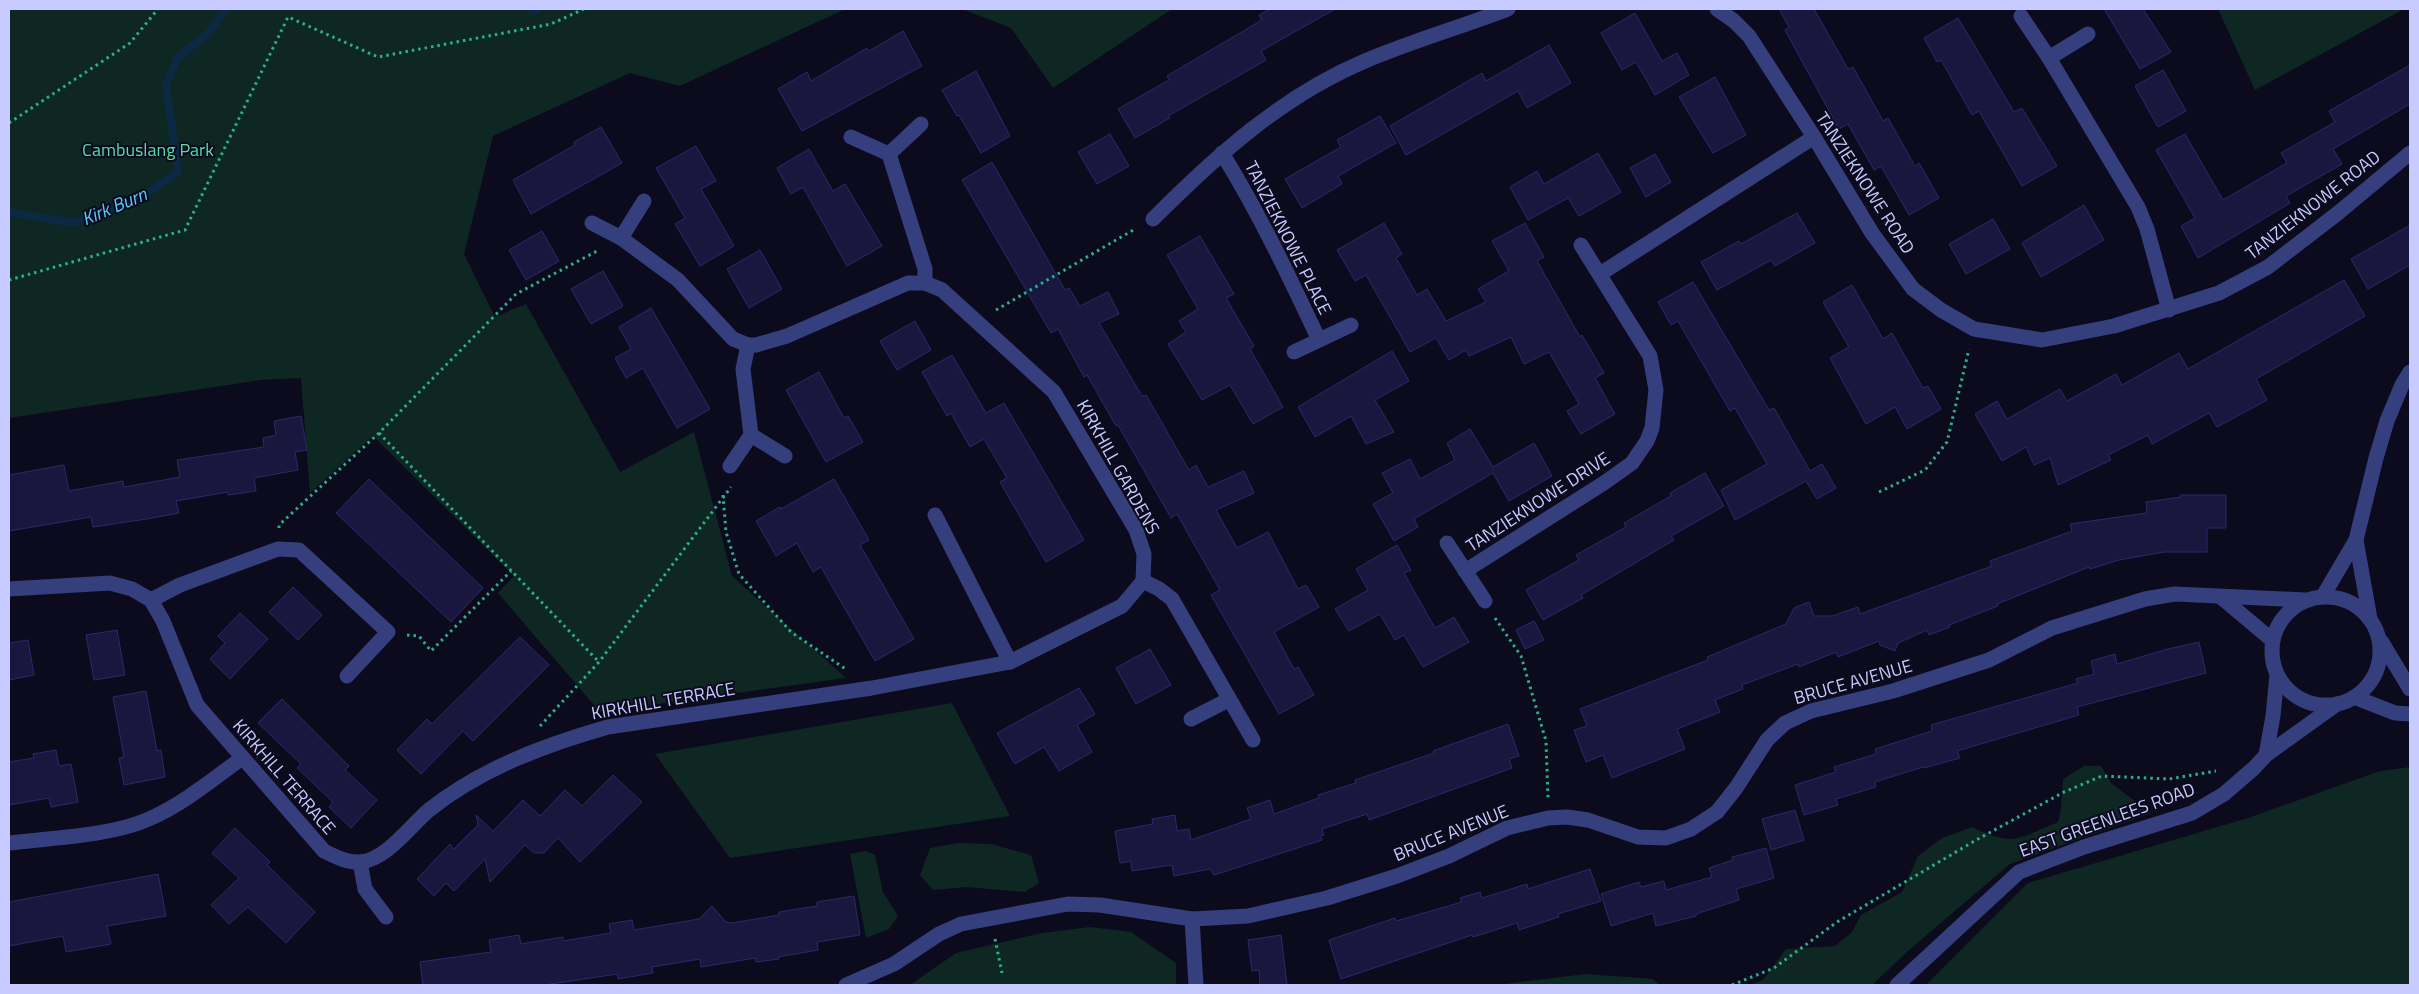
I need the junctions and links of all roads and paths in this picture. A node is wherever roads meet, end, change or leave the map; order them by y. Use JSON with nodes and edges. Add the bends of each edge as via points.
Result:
{"nodes":[{"id":1,"x":158,"y":9,"type":"edge"},
{"id":2,"x":584,"y":9,"type":"edge"},
{"id":3,"x":1508,"y":9,"type":"edge"},
{"id":4,"x":1717,"y":9,"type":"edge"},
{"id":5,"x":2021,"y":16,"type":"dead end"},
{"id":6,"x":2088,"y":34,"type":"dead end"},
{"id":7,"x":2049,"y":58,"type":"junction"},
{"id":8,"x":9,"y":123,"type":"edge"},
{"id":9,"x":921,"y":124,"type":"dead end"},
{"id":10,"x":851,"y":137,"type":"dead end"},
{"id":11,"x":1814,"y":137,"type":"junction"},
{"id":12,"x":1222,"y":153,"type":"junction"},
{"id":13,"x":2410,"y":153,"type":"edge"},
{"id":14,"x":889,"y":154,"type":"junction"},
{"id":15,"x":644,"y":201,"type":"dead end"},
{"id":16,"x":1153,"y":219,"type":"joint"},
{"id":17,"x":592,"y":223,"type":"dead end"},
{"id":18,"x":621,"y":238,"type":"junction"},
{"id":19,"x":1580,"y":246,"type":"dead end"},
{"id":20,"x":1600,"y":274,"type":"junction"},
{"id":21,"x":9,"y":280,"type":"edge"},
{"id":22,"x":925,"y":283,"type":"junction"},
{"id":23,"x":2169,"y":310,"type":"junction"},
{"id":24,"x":976,"y":321,"type":"junction"},
{"id":25,"x":1351,"y":325,"type":"dead end"},
{"id":26,"x":1974,"y":329,"type":"junction"},
{"id":27,"x":1319,"y":340,"type":"junction"},
{"id":28,"x":748,"y":345,"type":"junction"},
{"id":29,"x":1294,"y":352,"type":"dead end"},
{"id":30,"x":2410,"y":372,"type":"edge"},
{"id":31,"x":379,"y":433,"type":"junction"},
{"id":32,"x":751,"y":435,"type":"junction"},
{"id":33,"x":786,"y":456,"type":"dead end"},
{"id":34,"x":730,"y":466,"type":"joint"},
{"id":35,"x":1879,"y":492,"type":"dead end"},
{"id":36,"x":723,"y":494,"type":"junction"},
{"id":37,"x":935,"y":515,"type":"dead end"},
{"id":38,"x":2356,"y":540,"type":"junction"},
{"id":39,"x":1447,"y":543,"type":"dead end"},
{"id":40,"x":278,"y":549,"type":"junction"},
{"id":41,"x":512,"y":571,"type":"junction"},
{"id":42,"x":1464,"y":571,"type":"junction"},
{"id":43,"x":1142,"y":581,"type":"junction"},
{"id":44,"x":9,"y":589,"type":"edge"},
{"id":45,"x":2323,"y":596,"type":"junction"},
{"id":46,"x":2222,"y":598,"type":"junction"},
{"id":47,"x":151,"y":600,"type":"junction"},
{"id":48,"x":2305,"y":600,"type":"junction"},
{"id":49,"x":1484,"y":601,"type":"joint"},
{"id":50,"x":2370,"y":619,"type":"junction"},
{"id":51,"x":388,"y":632,"type":"junction"},
{"id":52,"x":2378,"y":635,"type":"junction"},
{"id":53,"x":2272,"y":640,"type":"junction"},
{"id":54,"x":599,"y":662,"type":"junction"},
{"id":55,"x":1010,"y":662,"type":"junction"},
{"id":56,"x":2277,"y":675,"type":"junction"},
{"id":57,"x":347,"y":676,"type":"dead end"},
{"id":58,"x":872,"y":688,"type":"junction"},
{"id":59,"x":2410,"y":689,"type":"edge"},
{"id":60,"x":2354,"y":697,"type":"junction"},
{"id":61,"x":1228,"y":700,"type":"junction"},
{"id":62,"x":2337,"y":704,"type":"junction"},
{"id":63,"x":2410,"y":714,"type":"edge"},
{"id":64,"x":1191,"y":719,"type":"dead end"},
{"id":65,"x":534,"y":733,"type":"dead end"},
{"id":66,"x":1252,"y":740,"type":"dead end"},
{"id":67,"x":2266,"y":755,"type":"junction"},
{"id":68,"x":242,"y":758,"type":"junction"},
{"id":69,"x":2254,"y":768,"type":"junction"},
{"id":70,"x":1548,"y":818,"type":"junction"},
{"id":71,"x":9,"y":843,"type":"edge"},
{"id":72,"x":360,"y":862,"type":"junction"},
{"id":73,"x":386,"y":917,"type":"dead end"},
{"id":74,"x":991,"y":919,"type":"junction"},
{"id":75,"x":1192,"y":919,"type":"junction"},
{"id":76,"x":1002,"y":973,"type":"dead end"},
{"id":77,"x":846,"y":985,"type":"edge"},
{"id":78,"x":1196,"y":985,"type":"edge"},
{"id":79,"x":1732,"y":985,"type":"edge"},
{"id":80,"x":1896,"y":985,"type":"edge"}],
"edges":[{"from":1,"to":8,"type":"path","via":[[130,43]]},
{"from":2,"to":21,"type":"path","via":[[551,24],[378,57],[288,17],[185,230]]},
{"from":3,"to":12,"type":"street","via":[[1365,61],[1271,114]]},
{"from":4,"to":11,"type":"street","name":"TANZIEKNOWE ROAD","via":[[1749,36]]},
{"from":5,"to":7,"type":"street"},
{"from":6,"to":7,"type":"street"},
{"from":7,"to":23,"type":"street","via":[[2138,207]]},
{"from":9,"to":14,"type":"street"},
{"from":10,"to":14,"type":"street"},
{"from":11,"to":20,"type":"street"},
{"from":11,"to":26,"type":"street","name":"TANZIEKNOWE ROAD","via":[[1872,233],[1913,289]]},
{"from":12,"to":16,"type":"street"},
{"from":12,"to":27,"type":"street","name":"TANZIEKNOWE PLACE","via":[[1262,221]]},
{"from":13,"to":23,"type":"street","name":"TANZIEKNOWE ROAD","via":[[2268,267],[2219,293]]},
{"from":14,"to":22,"type":"street","via":[[926,269]]},
{"from":15,"to":18,"type":"street"},
{"from":16,"to":24,"type":"path"},
{"from":17,"to":18,"type":"street"},
{"from":18,"to":28,"type":"street","via":[[678,280],[733,339]]},
{"from":18,"to":31,"type":"path","via":[[516,294]]},
{"from":19,"to":20,"type":"street","name":"TANZIEKNOWE DRIVE"},
{"from":20,"to":42,"type":"street","name":"TANZIEKNOWE DRIVE","via":[[1650,356],[1656,390],[1652,428],[1647,441],[1632,463],[1604,483]]},
{"from":22,"to":24,"type":"street","name":"KIRKHILL GARDENS","via":[[942,290]]},
{"from":22,"to":28,"type":"street","via":[[908,283],[787,336]]},
{"from":23,"to":26,"type":"street","name":"TANZIEKNOWE ROAD","via":[[2114,326],[2042,340]]},
{"from":24,"to":43,"type":"street","name":"KIRKHILL GARDENS","via":[[1054,392],[1136,530],[1144,554]]},
{"from":25,"to":27,"type":"street","name":"TANZIEKNOWE PLACE"},
{"from":26,"to":35,"type":"path","via":[[1946,442],[1925,470]]},
{"from":27,"to":29,"type":"street","name":"TANZIEKNOWE PLACE"},
{"from":28,"to":32,"type":"street","via":[[743,369]]},
{"from":30,"to":38,"type":"street","via":[[2387,421]]},
{"from":31,"to":40,"type":"path","via":[[279,525]]},
{"from":31,"to":41,"type":"path"},
{"from":32,"to":33,"type":"street"},
{"from":32,"to":34,"type":"street"},
{"from":34,"to":36,"type":"path","via":[[738,479]]},
{"from":36,"to":54,"type":"path"},
{"from":36,"to":58,"type":"path","via":[[726,532],[740,574],[791,632]]},
{"from":37,"to":55,"type":"street"},
{"from":38,"to":45,"type":"street"},
{"from":38,"to":50,"type":"street"},
{"from":39,"to":42,"type":"street","name":"TANZIEKNOWE DRIVE"},
{"from":40,"to":47,"type":"street","via":[[180,585]]},
{"from":40,"to":51,"type":"street","via":[[299,550]]},
{"from":41,"to":51,"type":"path","via":[[431,651],[420,636]]},
{"from":41,"to":54,"type":"path"},
{"from":42,"to":49,"type":"street","name":"TANZIEKNOWE DRIVE"},
{"from":43,"to":55,"type":"street","name":"KIRKHILL TERRACE","via":[[1122,606]]},
{"from":43,"to":61,"type":"street","via":[[1172,599]]},
{"from":44,"to":47,"type":"street","via":[[110,583],[132,589]]},
{"from":45,"to":48,"type":"street"},
{"from":45,"to":50,"type":"street","via":[[2341,598],[2358,606]]},
{"from":46,"to":48,"type":"street","name":"BRUCE AVENUE"},
{"from":46,"to":53,"type":"street"},
{"from":46,"to":70,"type":"street","name":"BRUCE AVENUE","via":[[2175,594],[2145,599],[2052,628],[1989,660],[1893,691],[1811,711],[1785,722],[1767,740],[1717,812],[1691,829],[1666,838],[1638,838],[1588,820]]},
{"from":47,"to":68,"type":"street","name":"KIRKHILL TERRACE","via":[[164,621],[197,705]]},
{"from":48,"to":53,"type":"street","via":[[2278,623]]},
{"from":49,"to":70,"type":"path","via":[[1521,656],[1541,722],[1546,741]]},
{"from":50,"to":52,"type":"street"},
{"from":51,"to":57,"type":"street"},
{"from":52,"to":59,"type":"street"},
{"from":52,"to":60,"type":"street","via":[[2380,653],[2377,670],[2368,686]]},
{"from":53,"to":56,"type":"street","via":[[2272,658]]},
{"from":54,"to":65,"type":"path"},
{"from":55,"to":58,"type":"street","name":"KIRKHILL TERRACE"},
{"from":56,"to":62,"type":"street","via":[[2288,690],[2302,700],[2320,705]]},
{"from":56,"to":67,"type":"street"},
{"from":58,"to":72,"type":"street","name":"KIRKHILL TERRACE","via":[[608,727],[571,737],[484,774],[430,810],[385,852]]},
{"from":60,"to":62,"type":"street"},
{"from":60,"to":63,"type":"street","via":[[2395,713]]},
{"from":61,"to":64,"type":"street"},
{"from":61,"to":66,"type":"street"},
{"from":62,"to":67,"type":"street","name":"EAST GREENLEES ROAD"},
{"from":67,"to":69,"type":"street","name":"EAST GREENLEES ROAD"},
{"from":68,"to":71,"type":"street","via":[[184,801],[147,820],[111,830]]},
{"from":68,"to":72,"type":"street","name":"KIRKHILL TERRACE","via":[[324,851],[340,859]]},
{"from":69,"to":79,"type":"path","via":[[2226,769],[2170,779],[2102,776],[2064,792],[1978,839],[1837,922],[1774,968]]},
{"from":69,"to":80,"type":"street","name":"EAST GREENLEES ROAD","via":[[2224,794],[2192,813],[2018,872]]},
{"from":70,"to":75,"type":"street","name":"BRUCE AVENUE","via":[[1507,828],[1440,860],[1326,898],[1248,916]]},
{"from":72,"to":73,"type":"street","via":[[365,890]]},
{"from":74,"to":75,"type":"street","name":"BRUCE AVENUE","via":[[1068,904],[1100,905]]},
{"from":74,"to":76,"type":"path"},
{"from":74,"to":77,"type":"street","name":"BRUCE AVENUE","via":[[961,924],[939,934],[894,964]]},
{"from":75,"to":78,"type":"street"}]}
